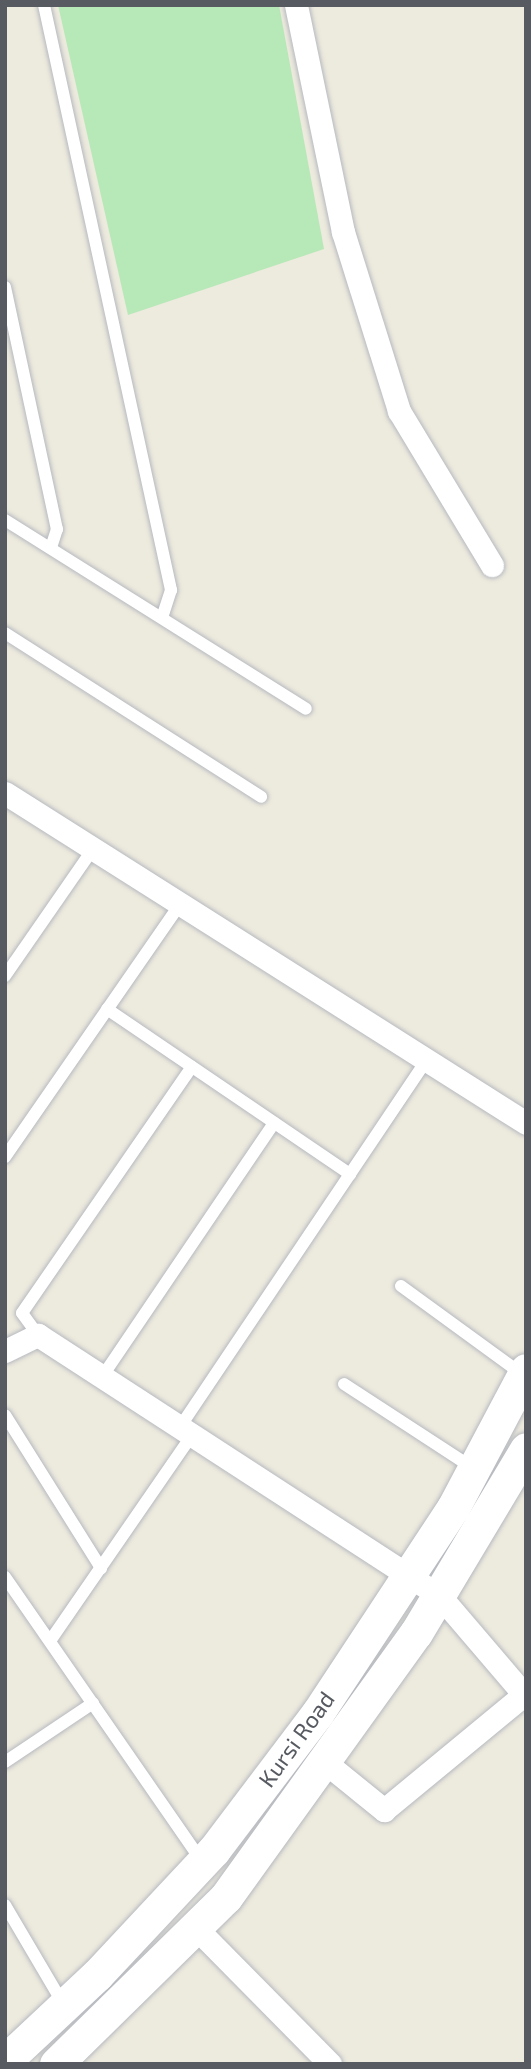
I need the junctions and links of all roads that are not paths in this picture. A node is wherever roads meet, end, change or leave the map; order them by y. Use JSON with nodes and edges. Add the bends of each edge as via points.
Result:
{"nodes":[{"id":1,"x":44,"y":5,"type":"edge"},
{"id":2,"x":296,"y":5,"type":"edge"},
{"id":3,"x":5,"y":287,"type":"edge"},
{"id":4,"x":5,"y":520,"type":"edge"},
{"id":5,"x":51,"y":547,"type":"junction"},
{"id":6,"x":492,"y":565,"type":"dead end"},
{"id":7,"x":162,"y":618,"type":"junction"},
{"id":8,"x":5,"y":633,"type":"edge"},
{"id":9,"x":306,"y":709,"type":"dead end"},
{"id":10,"x":5,"y":793,"type":"edge"},
{"id":11,"x":261,"y":797,"type":"dead end"},
{"id":12,"x":93,"y":849,"type":"junction"},
{"id":13,"x":180,"y":904,"type":"junction"},
{"id":14,"x":5,"y":976,"type":"edge"},
{"id":15,"x":107,"y":1009,"type":"junction"},
{"id":16,"x":427,"y":1060,"type":"junction"},
{"id":17,"x":192,"y":1067,"type":"junction"},
{"id":18,"x":274,"y":1123,"type":"junction"},
{"id":19,"x":526,"y":1123,"type":"edge"},
{"id":20,"x":5,"y":1157,"type":"edge"},
{"id":21,"x":350,"y":1174,"type":"junction"},
{"id":22,"x":401,"y":1286,"type":"dead end"},
{"id":23,"x":38,"y":1335,"type":"junction"},
{"id":24,"x":5,"y":1351,"type":"edge"},
{"id":25,"x":524,"y":1373,"type":"edge"},
{"id":26,"x":102,"y":1377,"type":"junction"},
{"id":27,"x":344,"y":1384,"type":"dead end"},
{"id":28,"x":5,"y":1415,"type":"edge"},
{"id":29,"x":186,"y":1431,"type":"junction"},
{"id":30,"x":526,"y":1449,"type":"edge"},
{"id":31,"x":474,"y":1468,"type":"junction"},
{"id":32,"x":101,"y":1568,"type":"junction"},
{"id":33,"x":408,"y":1575,"type":"junction"},
{"id":34,"x":5,"y":1577,"type":"edge"},
{"id":35,"x":439,"y":1595,"type":"junction"},
{"id":36,"x":50,"y":1641,"type":"junction"},
{"id":37,"x":525,"y":1695,"type":"edge"},
{"id":38,"x":93,"y":1703,"type":"junction"},
{"id":39,"x":5,"y":1762,"type":"edge"},
{"id":40,"x":326,"y":1763,"type":"junction"},
{"id":41,"x":202,"y":1862,"type":"junction"},
{"id":42,"x":5,"y":1905,"type":"edge"},
{"id":43,"x":196,"y":1928,"type":"junction"},
{"id":44,"x":64,"y":2005,"type":"junction"},
{"id":45,"x":5,"y":2061,"type":"edge"},
{"id":46,"x":57,"y":2064,"type":"edge"},
{"id":47,"x":330,"y":2064,"type":"edge"}],
"edges":[{"from":1,"to":7,"type":"lane","via":[[171,590]]},
{"from":2,"to":6,"type":"street","via":[[343,232],[399,411]]},
{"from":3,"to":5,"type":"lane","via":[[57,529]]},
{"from":4,"to":5,"type":"lane"},
{"from":5,"to":7,"type":"lane"},
{"from":7,"to":9,"type":"lane"},
{"from":8,"to":11,"type":"lane"},
{"from":10,"to":12,"type":"street"},
{"from":12,"to":13,"type":"street"},
{"from":12,"to":14,"type":"lane"},
{"from":13,"to":15,"type":"lane"},
{"from":13,"to":16,"type":"street"},
{"from":15,"to":17,"type":"lane"},
{"from":15,"to":20,"type":"lane"},
{"from":16,"to":19,"type":"street"},
{"from":16,"to":21,"type":"lane"},
{"from":17,"to":18,"type":"lane"},
{"from":17,"to":23,"type":"lane","via":[[22,1313]]},
{"from":18,"to":21,"type":"lane"},
{"from":18,"to":26,"type":"lane"},
{"from":21,"to":29,"type":"lane"},
{"from":22,"to":25,"type":"lane"},
{"from":23,"to":24,"type":"street"},
{"from":23,"to":26,"type":"street"},
{"from":25,"to":31,"type":"main road","name":"Kursi Road"},
{"from":26,"to":29,"type":"street"},
{"from":27,"to":31,"type":"lane"},
{"from":28,"to":32,"type":"lane"},
{"from":29,"to":32,"type":"lane"},
{"from":29,"to":33,"type":"street"},
{"from":30,"to":35,"type":"main road","name":"Kursi Road"},
{"from":31,"to":33,"type":"main road","name":"Kursi Road"},
{"from":32,"to":36,"type":"lane"},
{"from":33,"to":35,"type":"street"},
{"from":33,"to":41,"type":"main road","name":"Kursi Road","via":[[317,1714]]},
{"from":34,"to":36,"type":"lane"},
{"from":35,"to":37,"type":"street"},
{"from":35,"to":40,"type":"main road","name":"Kursi Road"},
{"from":36,"to":38,"type":"lane"},
{"from":37,"to":40,"type":"street","via":[[384,1810]]},
{"from":38,"to":39,"type":"lane"},
{"from":38,"to":41,"type":"lane"},
{"from":40,"to":43,"type":"main road","name":"Kursi Road","via":[[226,1898]]},
{"from":41,"to":44,"type":"main road","name":"Kursi Road"},
{"from":42,"to":44,"type":"lane"},
{"from":43,"to":46,"type":"main road","name":"Kursi Road"},
{"from":43,"to":47,"type":"street"},
{"from":44,"to":45,"type":"main road","name":"Kursi Road"}]}
